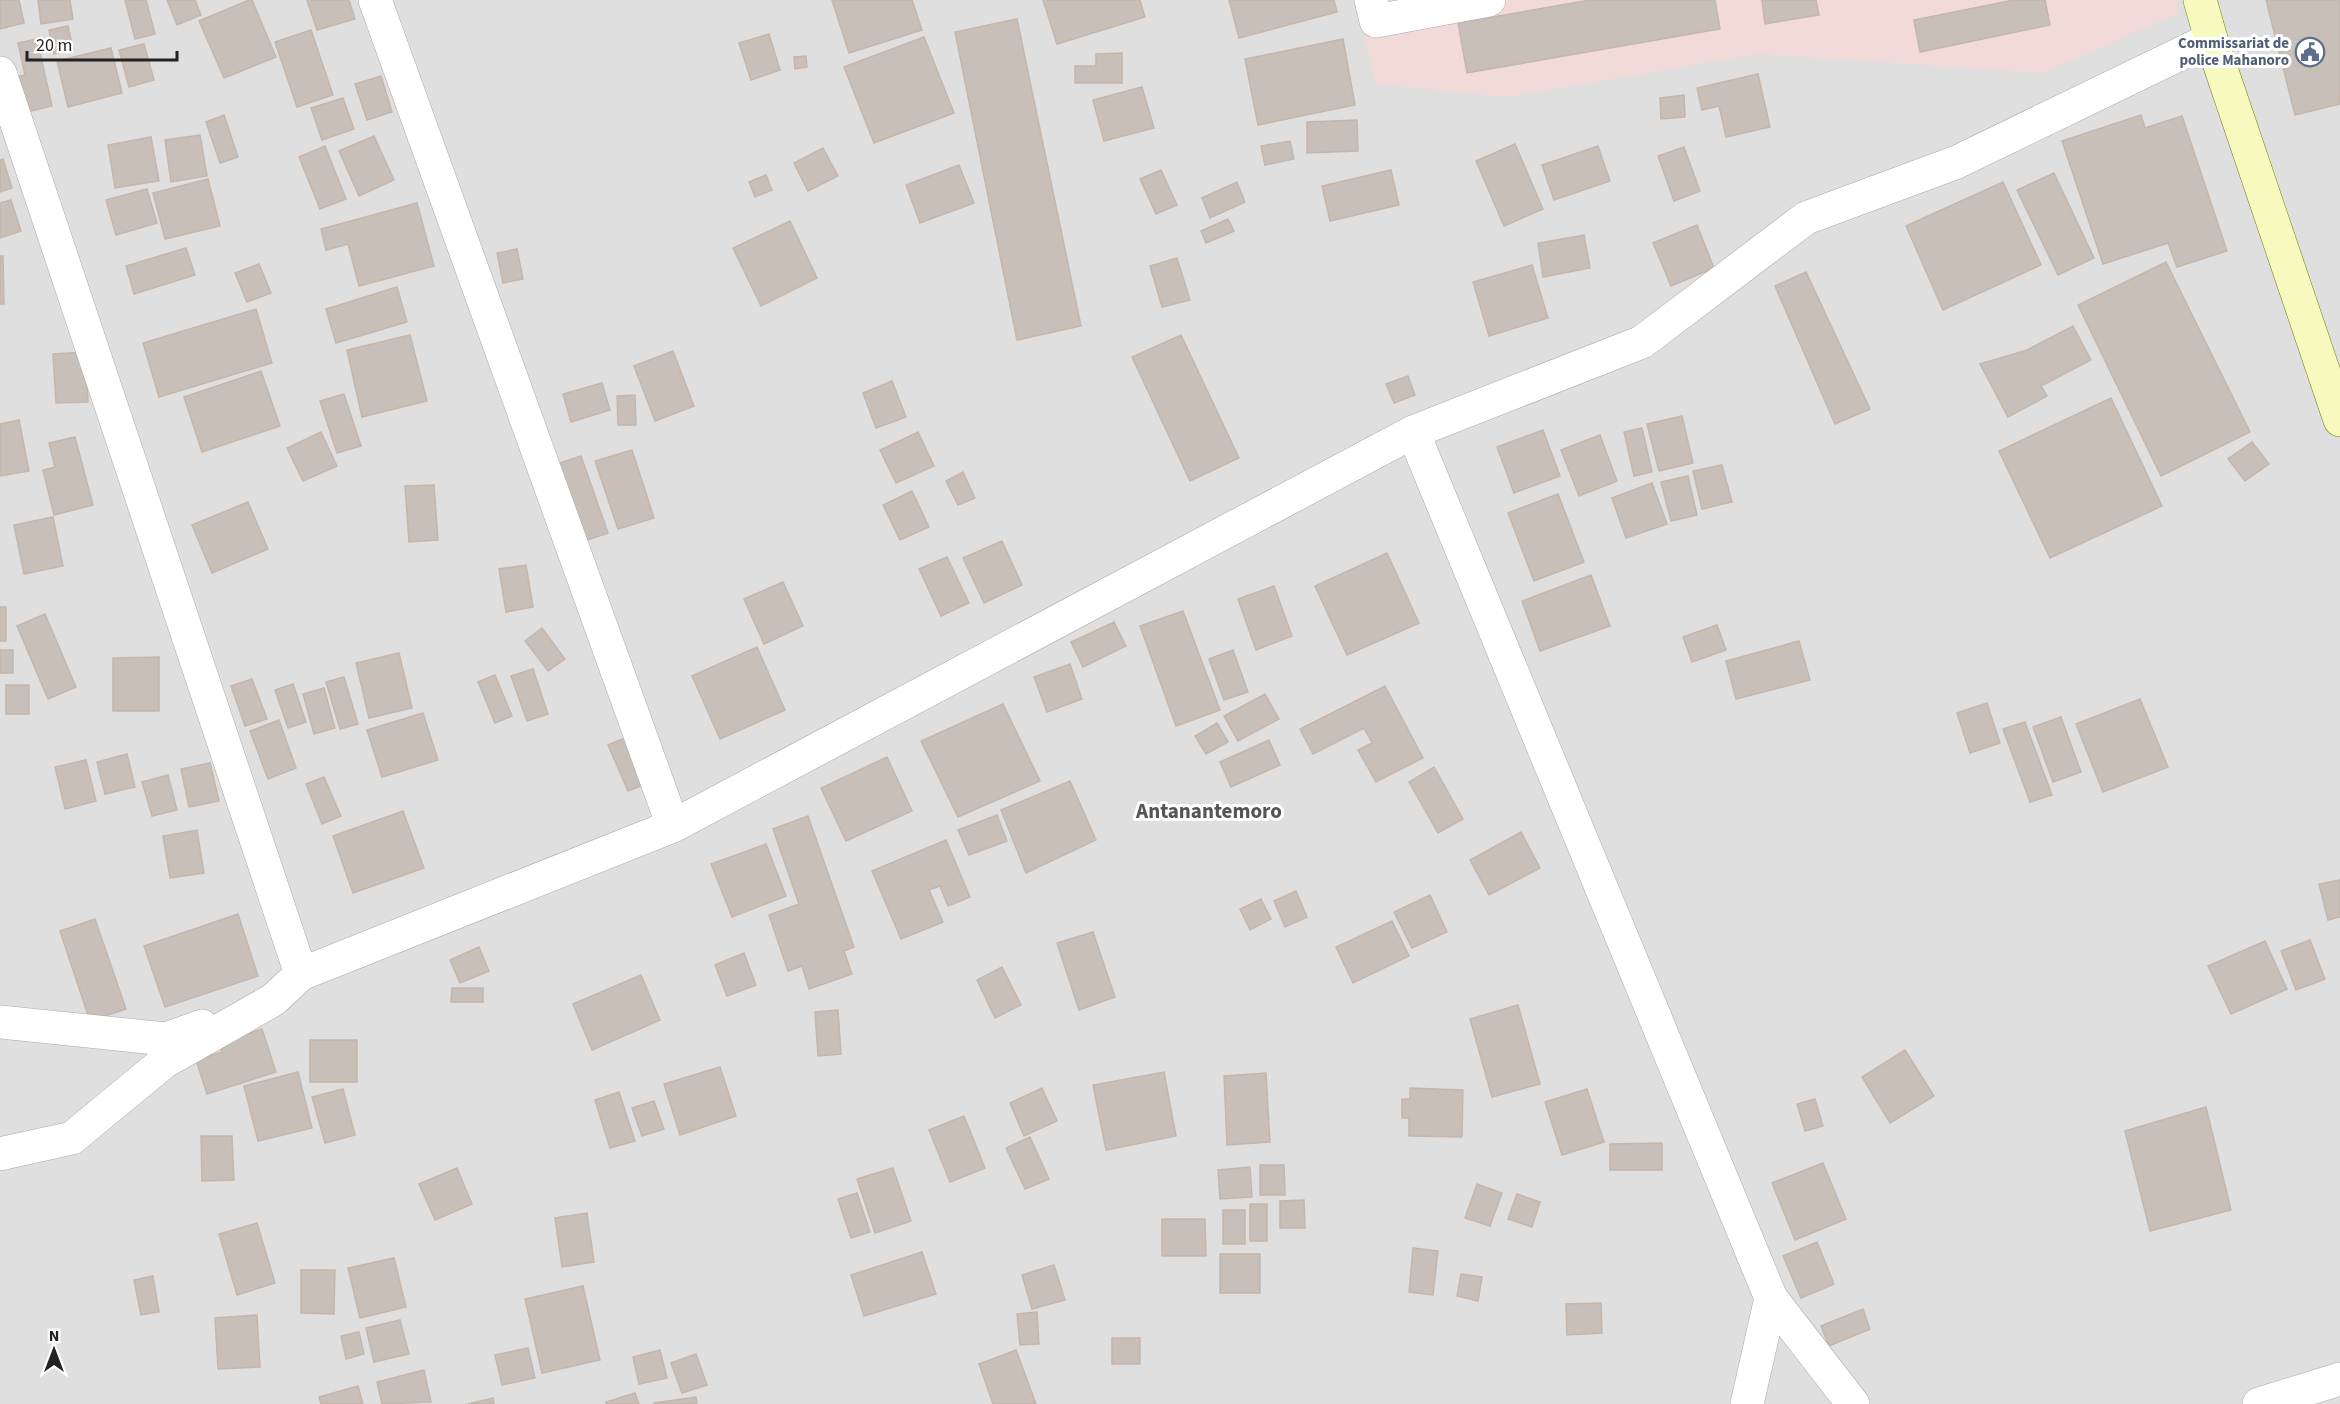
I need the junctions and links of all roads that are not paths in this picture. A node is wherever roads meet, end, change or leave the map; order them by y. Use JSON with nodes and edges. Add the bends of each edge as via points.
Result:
{"nodes":[{"id":1,"x":375,"y":0,"type":"edge"},
{"id":2,"x":1371,"y":0,"type":"edge"},
{"id":3,"x":1489,"y":0,"type":"edge"},
{"id":4,"x":2200,"y":0,"type":"edge"},
{"id":5,"x":2211,"y":39,"type":"junction"},
{"id":6,"x":0,"y":73,"type":"edge"},
{"id":7,"x":2340,"y":420,"type":"edge"},
{"id":8,"x":1413,"y":432,"type":"junction"},
{"id":9,"x":673,"y":826,"type":"junction"},
{"id":10,"x":301,"y":974,"type":"junction"},
{"id":11,"x":273,"y":1000,"type":"junction"},
{"id":12,"x":0,"y":1022,"type":"edge"},
{"id":13,"x":0,"y":1154,"type":"edge"},
{"id":14,"x":1771,"y":1298,"type":"junction"},
{"id":15,"x":2340,"y":1379,"type":"edge"},
{"id":16,"x":1748,"y":1404,"type":"edge"},
{"id":17,"x":1853,"y":1404,"type":"edge"},
{"id":18,"x":2259,"y":1404,"type":"edge"}],
"edges":[{"from":1,"to":9,"type":"street"},
{"from":2,"to":3,"type":"street","via":[[1376,21]]},
{"from":4,"to":5,"type":"street"},
{"from":5,"to":7,"type":"street"},
{"from":5,"to":8,"type":"street","via":[[1957,162],[1806,218],[1642,342]]},
{"from":6,"to":10,"type":"street"},
{"from":8,"to":9,"type":"street"},
{"from":8,"to":14,"type":"street"},
{"from":9,"to":10,"type":"street"},
{"from":10,"to":11,"type":"street"},
{"from":11,"to":12,"type":"street","via":[[166,1039]]},
{"from":11,"to":13,"type":"street","via":[[164,1062],[72,1138]]},
{"from":14,"to":16,"type":"street"},
{"from":14,"to":17,"type":"street"},
{"from":15,"to":18,"type":"street"}]}
